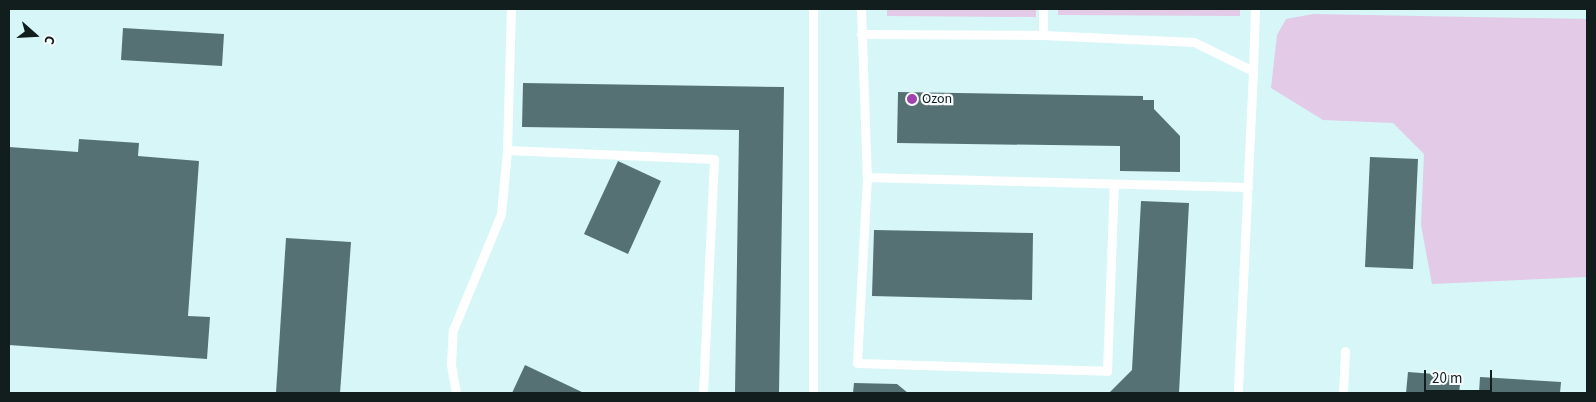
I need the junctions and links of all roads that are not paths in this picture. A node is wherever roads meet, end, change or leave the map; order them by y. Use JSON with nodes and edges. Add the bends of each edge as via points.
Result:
{"nodes":[{"id":1,"x":511,"y":9,"type":"edge"},
{"id":2,"x":813,"y":9,"type":"edge"},
{"id":3,"x":861,"y":9,"type":"edge"},
{"id":4,"x":1043,"y":9,"type":"edge"},
{"id":5,"x":1256,"y":9,"type":"edge"},
{"id":6,"x":861,"y":34,"type":"junction"},
{"id":7,"x":1043,"y":36,"type":"junction"},
{"id":8,"x":1253,"y":70,"type":"junction"},
{"id":9,"x":508,"y":150,"type":"junction"},
{"id":10,"x":867,"y":177,"type":"junction"},
{"id":11,"x":1114,"y":184,"type":"junction"},
{"id":12,"x":1248,"y":187,"type":"junction"},
{"id":13,"x":1345,"y":351,"type":"dead end"},
{"id":14,"x":456,"y":393,"type":"edge"},
{"id":15,"x":703,"y":393,"type":"edge"},
{"id":16,"x":812,"y":393,"type":"edge"},
{"id":17,"x":1238,"y":393,"type":"edge"},
{"id":18,"x":1343,"y":393,"type":"edge"}],
"edges":[{"from":1,"to":9,"type":"lane"},
{"from":2,"to":16,"type":"lane"},
{"from":3,"to":6,"type":"lane"},
{"from":4,"to":7,"type":"lane"},
{"from":5,"to":8,"type":"lane"},
{"from":6,"to":7,"type":"lane"},
{"from":6,"to":10,"type":"lane"},
{"from":7,"to":8,"type":"lane","via":[[1194,42]]},
{"from":8,"to":12,"type":"lane"},
{"from":9,"to":14,"type":"lane","via":[[501,214],[452,330],[451,364]]},
{"from":9,"to":15,"type":"lane","via":[[714,159]]},
{"from":10,"to":11,"type":"lane"},
{"from":10,"to":11,"type":"lane","via":[[857,363],[1097,370],[1107,370]]},
{"from":11,"to":12,"type":"lane"},
{"from":12,"to":17,"type":"lane"},
{"from":13,"to":18,"type":"lane"}]}
